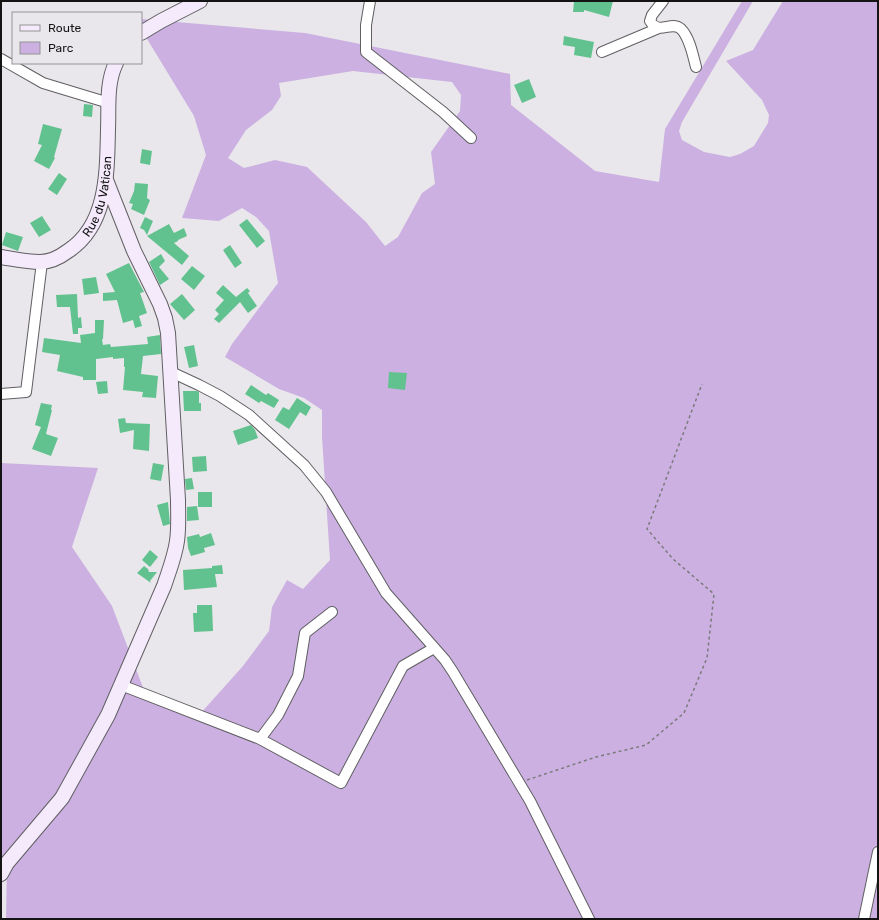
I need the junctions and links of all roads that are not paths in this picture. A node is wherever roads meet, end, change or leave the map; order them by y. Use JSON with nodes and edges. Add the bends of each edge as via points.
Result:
{"nodes":[{"id":1,"x":200,"y":1,"type":"edge"},
{"id":2,"x":370,"y":1,"type":"edge"},
{"id":3,"x":662,"y":1,"type":"edge"},
{"id":4,"x":659,"y":28,"type":"junction"},
{"id":5,"x":142,"y":32,"type":"edge"},
{"id":6,"x":602,"y":52,"type":"dead end"},
{"id":7,"x":1,"y":59,"type":"edge"},
{"id":8,"x":115,"y":64,"type":"edge"},
{"id":9,"x":696,"y":67,"type":"dead end"},
{"id":10,"x":109,"y":103,"type":"junction"},
{"id":11,"x":471,"y":138,"type":"dead end"},
{"id":12,"x":106,"y":180,"type":"junction"},
{"id":13,"x":1,"y":257,"type":"edge"},
{"id":14,"x":42,"y":262,"type":"junction"},
{"id":15,"x":171,"y":372,"type":"junction"},
{"id":16,"x":1,"y":394,"type":"edge"},
{"id":17,"x":332,"y":612,"type":"dead end"},
{"id":18,"x":434,"y":648,"type":"junction"},
{"id":19,"x":121,"y":685,"type":"junction"},
{"id":20,"x":260,"y":739,"type":"junction"},
{"id":21,"x":878,"y":852,"type":"edge"},
{"id":22,"x":1,"y":874,"type":"edge"},
{"id":23,"x":589,"y":919,"type":"edge"},
{"id":24,"x":864,"y":919,"type":"edge"}],
"edges":[{"from":1,"to":5,"type":"street"},
{"from":2,"to":11,"type":"street","via":[[366,25],[366,52],[443,112]]},
{"from":3,"to":4,"type":"street","via":[[650,21]]},
{"from":4,"to":6,"type":"street"},
{"from":4,"to":9,"type":"street","via":[[672,26],[681,30],[687,38]]},
{"from":7,"to":10,"type":"street","via":[[44,83]]},
{"from":8,"to":10,"type":"street","name":"Rue du Vatican","via":[[109,89]]},
{"from":10,"to":12,"type":"street","name":"Rue du Vatican"},
{"from":12,"to":14,"type":"street","name":"Rue du Vatican","via":[[95,220],[87,235],[60,257]]},
{"from":12,"to":15,"type":"street","via":[[134,251],[160,304],[168,333]]},
{"from":13,"to":14,"type":"street","name":"Rue du Vatican"},
{"from":14,"to":16,"type":"street","via":[[26,392]]},
{"from":15,"to":18,"type":"street","via":[[199,384],[249,415],[304,465],[326,492],[386,593]]},
{"from":15,"to":19,"type":"street","via":[[178,500],[177,542],[164,586]]},
{"from":17,"to":20,"type":"street","via":[[305,633],[298,676],[278,715]]},
{"from":18,"to":20,"type":"street","via":[[403,666],[341,783]]},
{"from":18,"to":23,"type":"street","via":[[453,672],[519,782]]},
{"from":19,"to":20,"type":"street"},
{"from":19,"to":22,"type":"street","via":[[108,715],[62,798]]},
{"from":21,"to":24,"type":"street"}]}
